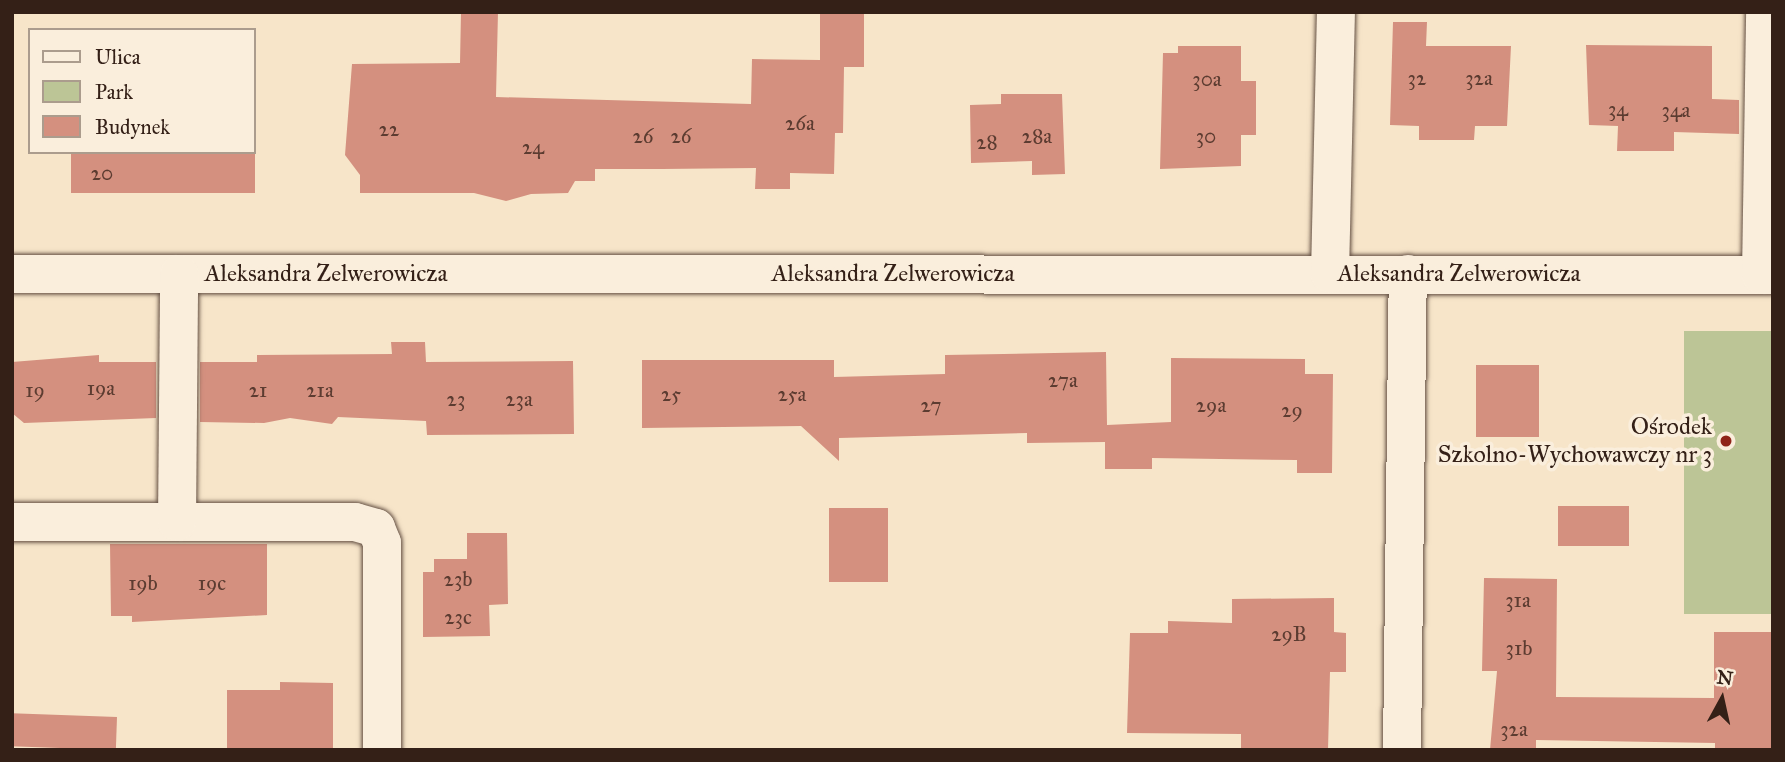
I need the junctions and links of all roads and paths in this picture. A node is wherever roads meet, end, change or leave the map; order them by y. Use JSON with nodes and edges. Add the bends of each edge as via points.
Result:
{"nodes":[{"id":1,"x":1336,"y":12,"type":"edge"},
{"id":2,"x":1765,"y":12,"type":"edge"},
{"id":3,"x":12,"y":274,"type":"edge"},
{"id":4,"x":179,"y":274,"type":"junction"},
{"id":5,"x":1330,"y":274,"type":"junction"},
{"id":6,"x":1408,"y":274,"type":"junction"},
{"id":7,"x":1767,"y":275,"type":"edge"},
{"id":8,"x":12,"y":522,"type":"edge"},
{"id":9,"x":177,"y":522,"type":"junction"},
{"id":10,"x":382,"y":750,"type":"edge"},
{"id":11,"x":1402,"y":750,"type":"edge"}],
"edges":[{"from":1,"to":5,"type":"street"},
{"from":2,"to":7,"type":"street"},
{"from":3,"to":4,"type":"street","name":"Aleksandra Zelwerowicza"},
{"from":4,"to":5,"type":"street","name":"Aleksandra Zelwerowicza"},
{"from":4,"to":9,"type":"street"},
{"from":5,"to":6,"type":"street","name":"Aleksandra Zelwerowicza"},
{"from":6,"to":7,"type":"street","name":"Aleksandra Zelwerowicza"},
{"from":6,"to":11,"type":"street"},
{"from":8,"to":9,"type":"street"},
{"from":9,"to":10,"type":"street","via":[[355,522],[376,528],[382,543]]}]}
